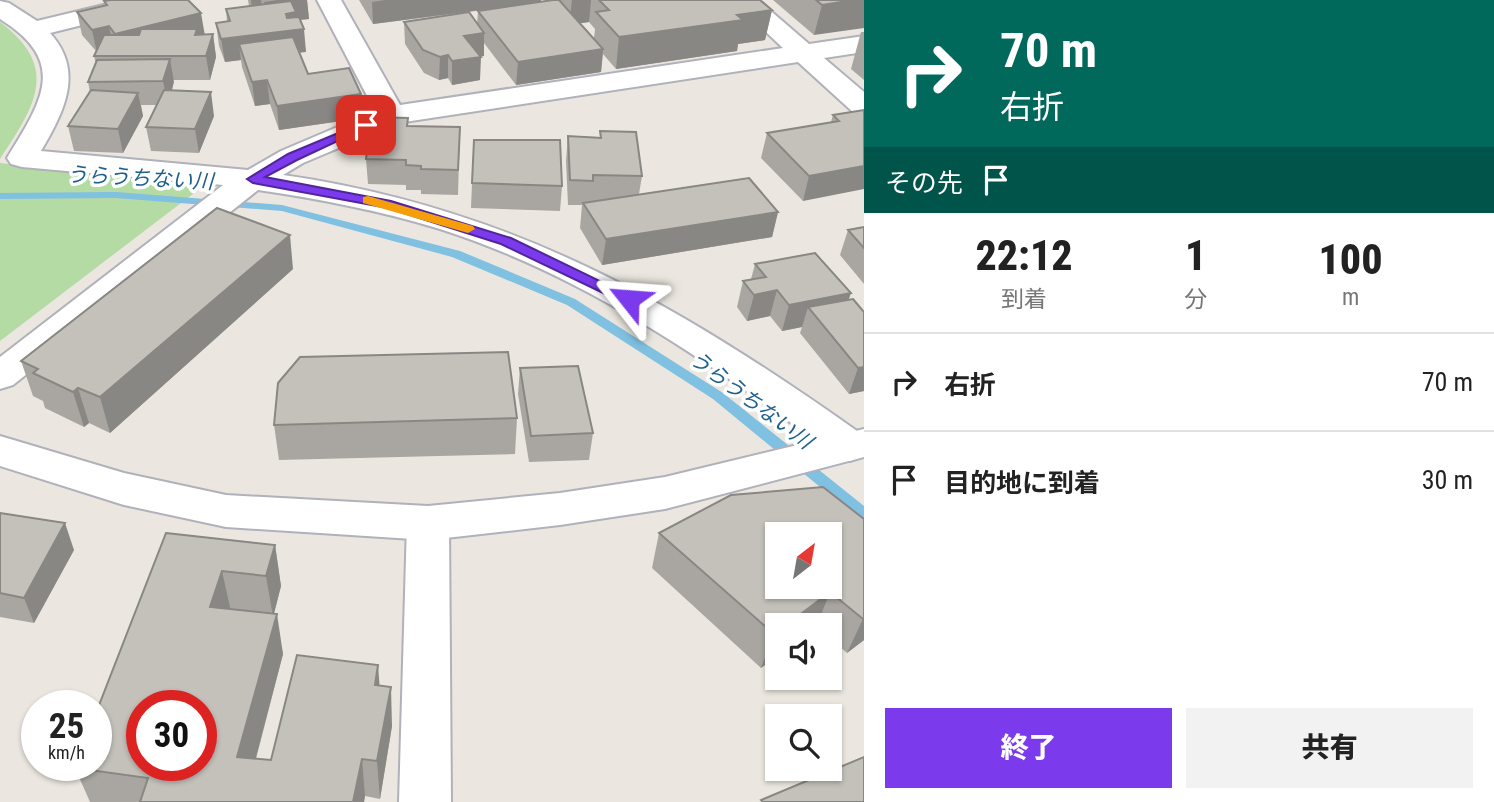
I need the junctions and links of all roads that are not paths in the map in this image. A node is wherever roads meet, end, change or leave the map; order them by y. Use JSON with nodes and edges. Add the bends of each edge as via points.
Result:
{"nodes":[{"id":1,"x":154,"y":0,"type":"edge"},
{"id":2,"x":329,"y":0,"type":"edge"},
{"id":3,"x":744,"y":0,"type":"edge"},
{"id":4,"x":0,"y":8,"type":"edge"},
{"id":5,"x":35,"y":29,"type":"junction"},
{"id":6,"x":864,"y":44,"type":"edge"},
{"id":7,"x":804,"y":53,"type":"junction"},
{"id":8,"x":864,"y":107,"type":"edge"},
{"id":9,"x":391,"y":115,"type":"junction"},
{"id":10,"x":245,"y":184,"type":"junction"},
{"id":11,"x":0,"y":376,"type":"edge"},
{"id":12,"x":845,"y":447,"type":"edge"},
{"id":13,"x":0,"y":451,"type":"edge"},
{"id":14,"x":428,"y":523,"type":"junction"},
{"id":15,"x":425,"y":802,"type":"edge"}],
"edges":[{"from":1,"to":5,"type":"street"},
{"from":2,"to":9,"type":"street"},
{"from":3,"to":7,"type":"street"},
{"from":4,"to":5,"type":"street"},
{"from":5,"to":10,"type":"street","via":[[54,60],[57,86],[45,121],[22,159]]},
{"from":6,"to":7,"type":"street"},
{"from":7,"to":8,"type":"street"},
{"from":7,"to":9,"type":"street"},
{"from":9,"to":10,"type":"street","via":[[292,157]]},
{"from":10,"to":11,"type":"street"},
{"from":10,"to":12,"type":"street","via":[[391,205],[506,241],[606,286],[700,340]]},
{"from":12,"to":14,"type":"street","via":[[665,493]]},
{"from":13,"to":14,"type":"street","via":[[124,489],[226,511]]},
{"from":14,"to":15,"type":"street"}]}
